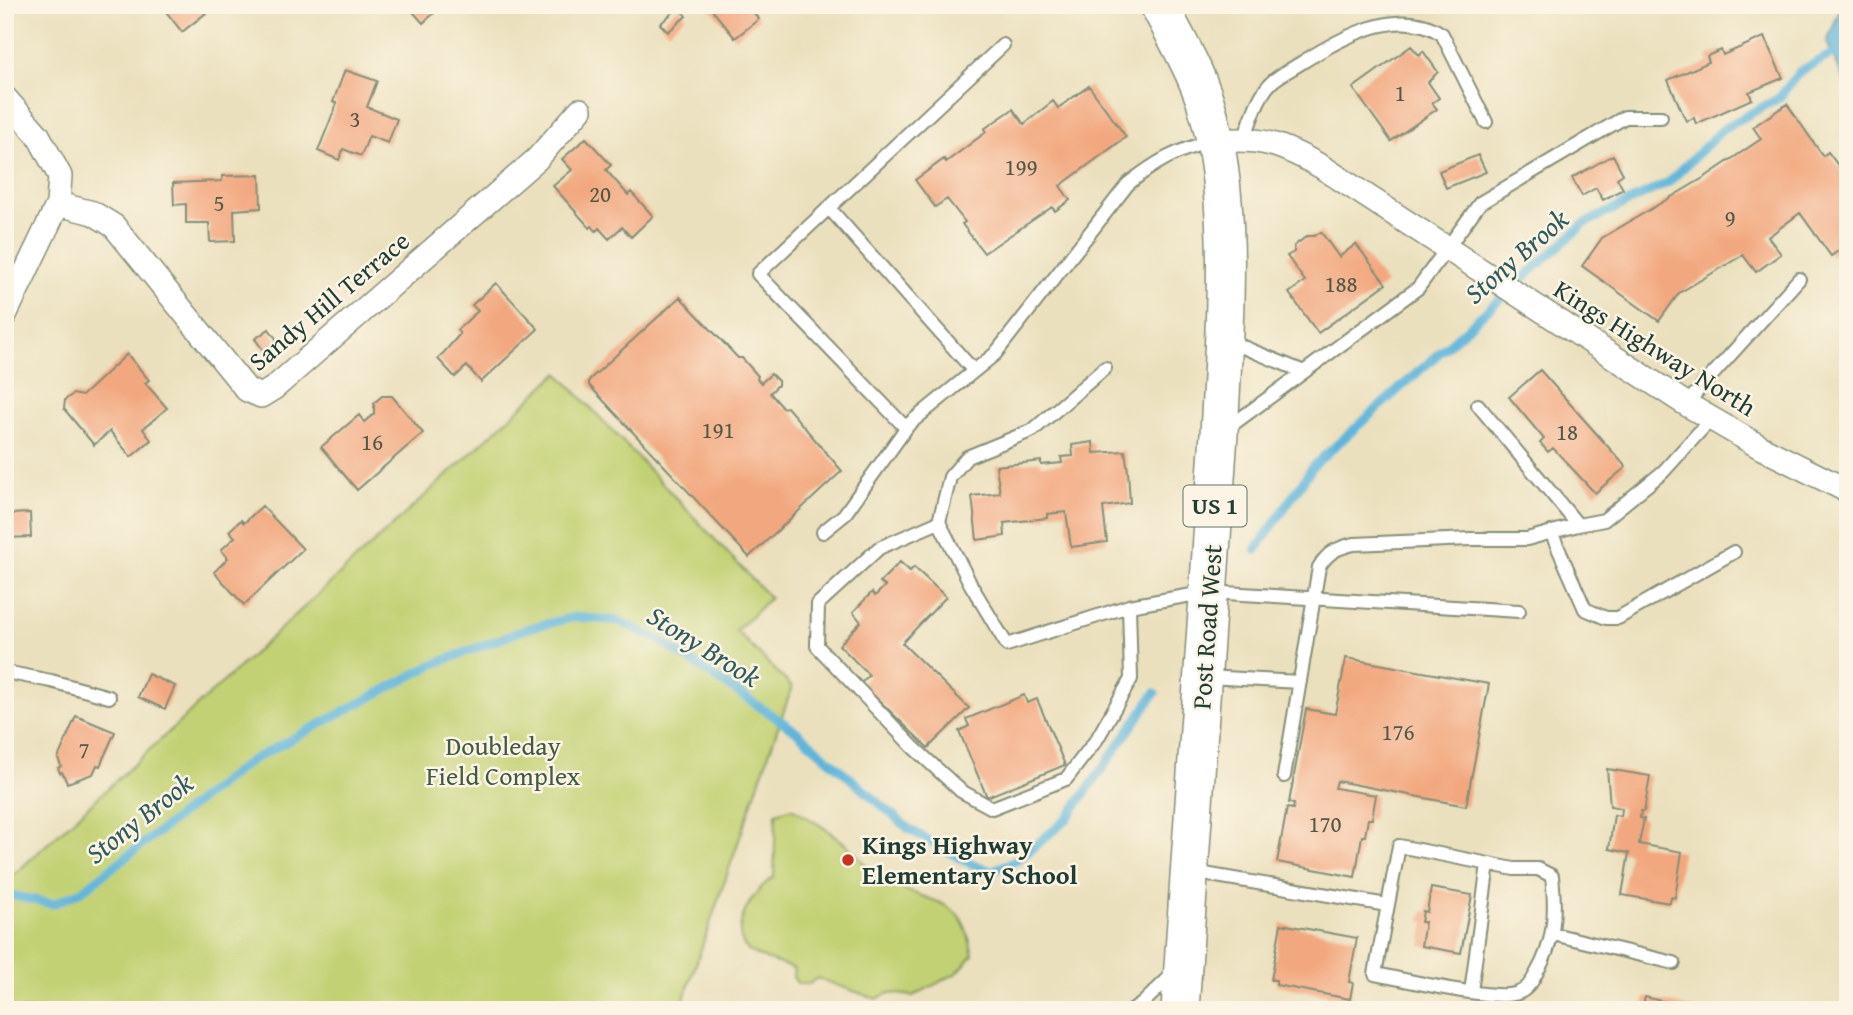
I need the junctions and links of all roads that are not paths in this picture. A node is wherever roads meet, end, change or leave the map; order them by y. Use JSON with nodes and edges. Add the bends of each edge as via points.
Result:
{"nodes":[{"id":1,"x":1158,"y":5,"type":"edge"},
{"id":2,"x":1003,"y":45,"type":"dead end"},
{"id":3,"x":5,"y":98,"type":"edge"},
{"id":4,"x":580,"y":110,"type":"dead end"},
{"id":5,"x":1661,"y":117,"type":"dead end"},
{"id":6,"x":1486,"y":122,"type":"dead end"},
{"id":7,"x":1229,"y":140,"type":"junction"},
{"id":8,"x":58,"y":204,"type":"junction"},
{"id":9,"x":829,"y":208,"type":"junction"},
{"id":10,"x":1445,"y":248,"type":"junction"},
{"id":11,"x":1799,"y":278,"type":"dead end"},
{"id":12,"x":5,"y":315,"type":"edge"},
{"id":13,"x":1224,"y":340,"type":"junction"},
{"id":14,"x":1105,"y":368,"type":"dead end"},
{"id":15,"x":974,"y":371,"type":"junction"},
{"id":16,"x":1304,"y":372,"type":"junction"},
{"id":17,"x":1686,"y":404,"type":"junction"},
{"id":18,"x":1478,"y":405,"type":"dead end"},
{"id":19,"x":1711,"y":419,"type":"junction"},
{"id":20,"x":906,"y":428,"type":"junction"},
{"id":21,"x":1219,"y":434,"type":"junction"},
{"id":22,"x":1848,"y":491,"type":"edge"},
{"id":23,"x":939,"y":522,"type":"junction"},
{"id":24,"x":1578,"y":525,"type":"junction"},
{"id":25,"x":1551,"y":531,"type":"junction"},
{"id":26,"x":823,"y":532,"type":"dead end"},
{"id":27,"x":1734,"y":552,"type":"dead end"},
{"id":28,"x":1209,"y":592,"type":"junction"},
{"id":29,"x":1314,"y":598,"type":"junction"},
{"id":30,"x":1129,"y":606,"type":"junction"},
{"id":31,"x":1519,"y":611,"type":"dead end"},
{"id":32,"x":5,"y":672,"type":"edge"},
{"id":33,"x":1203,"y":677,"type":"junction"},
{"id":34,"x":1300,"y":682,"type":"junction"},
{"id":35,"x":109,"y":697,"type":"dead end"},
{"id":36,"x":1284,"y":776,"type":"dead end"},
{"id":37,"x":1488,"y":864,"type":"junction"},
{"id":38,"x":1189,"y":871,"type":"junction"},
{"id":39,"x":1387,"y":905,"type":"junction"},
{"id":40,"x":1553,"y":934,"type":"junction"},
{"id":41,"x":1674,"y":963,"type":"dead end"},
{"id":42,"x":1183,"y":964,"type":"junction"},
{"id":43,"x":1471,"y":992,"type":"junction"},
{"id":44,"x":1133,"y":1010,"type":"edge"},
{"id":45,"x":1180,"y":1010,"type":"edge"}],
"edges":[{"from":1,"to":7,"type":"main road","name":"Post Road West","number":"US 1","via":[[1204,100]]},
{"from":2,"to":9,"type":"lane"},
{"from":3,"to":8,"type":"street","via":[[38,135],[60,176]]},
{"from":4,"to":8,"type":"street","name":"Sandy Hill Terrace","via":[[537,159],[261,396],[247,390],[114,226],[93,213]]},
{"from":5,"to":10,"type":"lane","via":[[1625,117],[1480,203]]},
{"from":6,"to":7,"type":"lane","via":[[1442,34],[1432,27],[1388,24],[1345,38],[1272,82]]},
{"from":7,"to":10,"type":"street","name":"Kings Highway North","via":[[1269,142],[1297,153]]},
{"from":7,"to":13,"type":"main road","name":"Post Road West","number":"US 1"},
{"from":7,"to":15,"type":"lane","via":[[1171,155],[1128,184],[995,354]]},
{"from":8,"to":12,"type":"street"},
{"from":9,"to":15,"type":"lane"},
{"from":9,"to":20,"type":"lane","via":[[758,274]]},
{"from":10,"to":16,"type":"lane","via":[[1418,288]]},
{"from":10,"to":17,"type":"street","name":"Kings Highway North"},
{"from":11,"to":17,"type":"lane"},
{"from":13,"to":16,"type":"lane"},
{"from":13,"to":21,"type":"main road","name":"Post Road West","number":"US 1"},
{"from":14,"to":23,"type":"lane","via":[[1033,430],[967,457],[950,477]]},
{"from":15,"to":20,"type":"lane"},
{"from":16,"to":21,"type":"lane"},
{"from":17,"to":19,"type":"street","name":"Kings Highway North"},
{"from":18,"to":24,"type":"lane"},
{"from":19,"to":22,"type":"street","name":"Kings Highway North"},
{"from":19,"to":24,"type":"lane","via":[[1663,472],[1604,520]]},
{"from":20,"to":26,"type":"lane","via":[[844,515]]},
{"from":21,"to":28,"type":"main road","name":"Post Road West","number":"US 1"},
{"from":23,"to":30,"type":"lane","via":[[1007,645]]},
{"from":23,"to":30,"type":"lane","via":[[879,548],[818,604],[817,646],[913,747],[961,790],[992,808],[1066,779],[1097,739],[1131,679]]},
{"from":24,"to":25,"type":"lane"},
{"from":25,"to":27,"type":"lane","via":[[1585,609],[1606,618],[1618,618]]},
{"from":25,"to":29,"type":"lane","via":[[1528,539],[1406,541],[1337,548],[1319,567]]},
{"from":28,"to":29,"type":"lane"},
{"from":28,"to":30,"type":"lane"},
{"from":28,"to":33,"type":"main road","name":"Post Road West","number":"US 1"},
{"from":29,"to":31,"type":"lane"},
{"from":29,"to":34,"type":"lane"},
{"from":32,"to":35,"type":"lane"},
{"from":33,"to":34,"type":"lane"},
{"from":33,"to":38,"type":"main road","name":"Post Road West","number":"US 1"},
{"from":34,"to":36,"type":"lane"},
{"from":37,"to":39,"type":"lane","via":[[1399,846]]},
{"from":37,"to":40,"type":"lane","via":[[1538,869],[1552,876]]},
{"from":37,"to":43,"type":"lane"},
{"from":38,"to":39,"type":"lane"},
{"from":38,"to":42,"type":"main road","name":"Post Road West","number":"US 1"},
{"from":39,"to":43,"type":"lane","via":[[1375,974]]},
{"from":40,"to":41,"type":"lane"},
{"from":40,"to":43,"type":"lane","via":[[1545,959],[1530,984],[1518,993]]},
{"from":42,"to":44,"type":"lane"},
{"from":42,"to":45,"type":"main road","name":"Post Road West","number":"US 1"}]}
